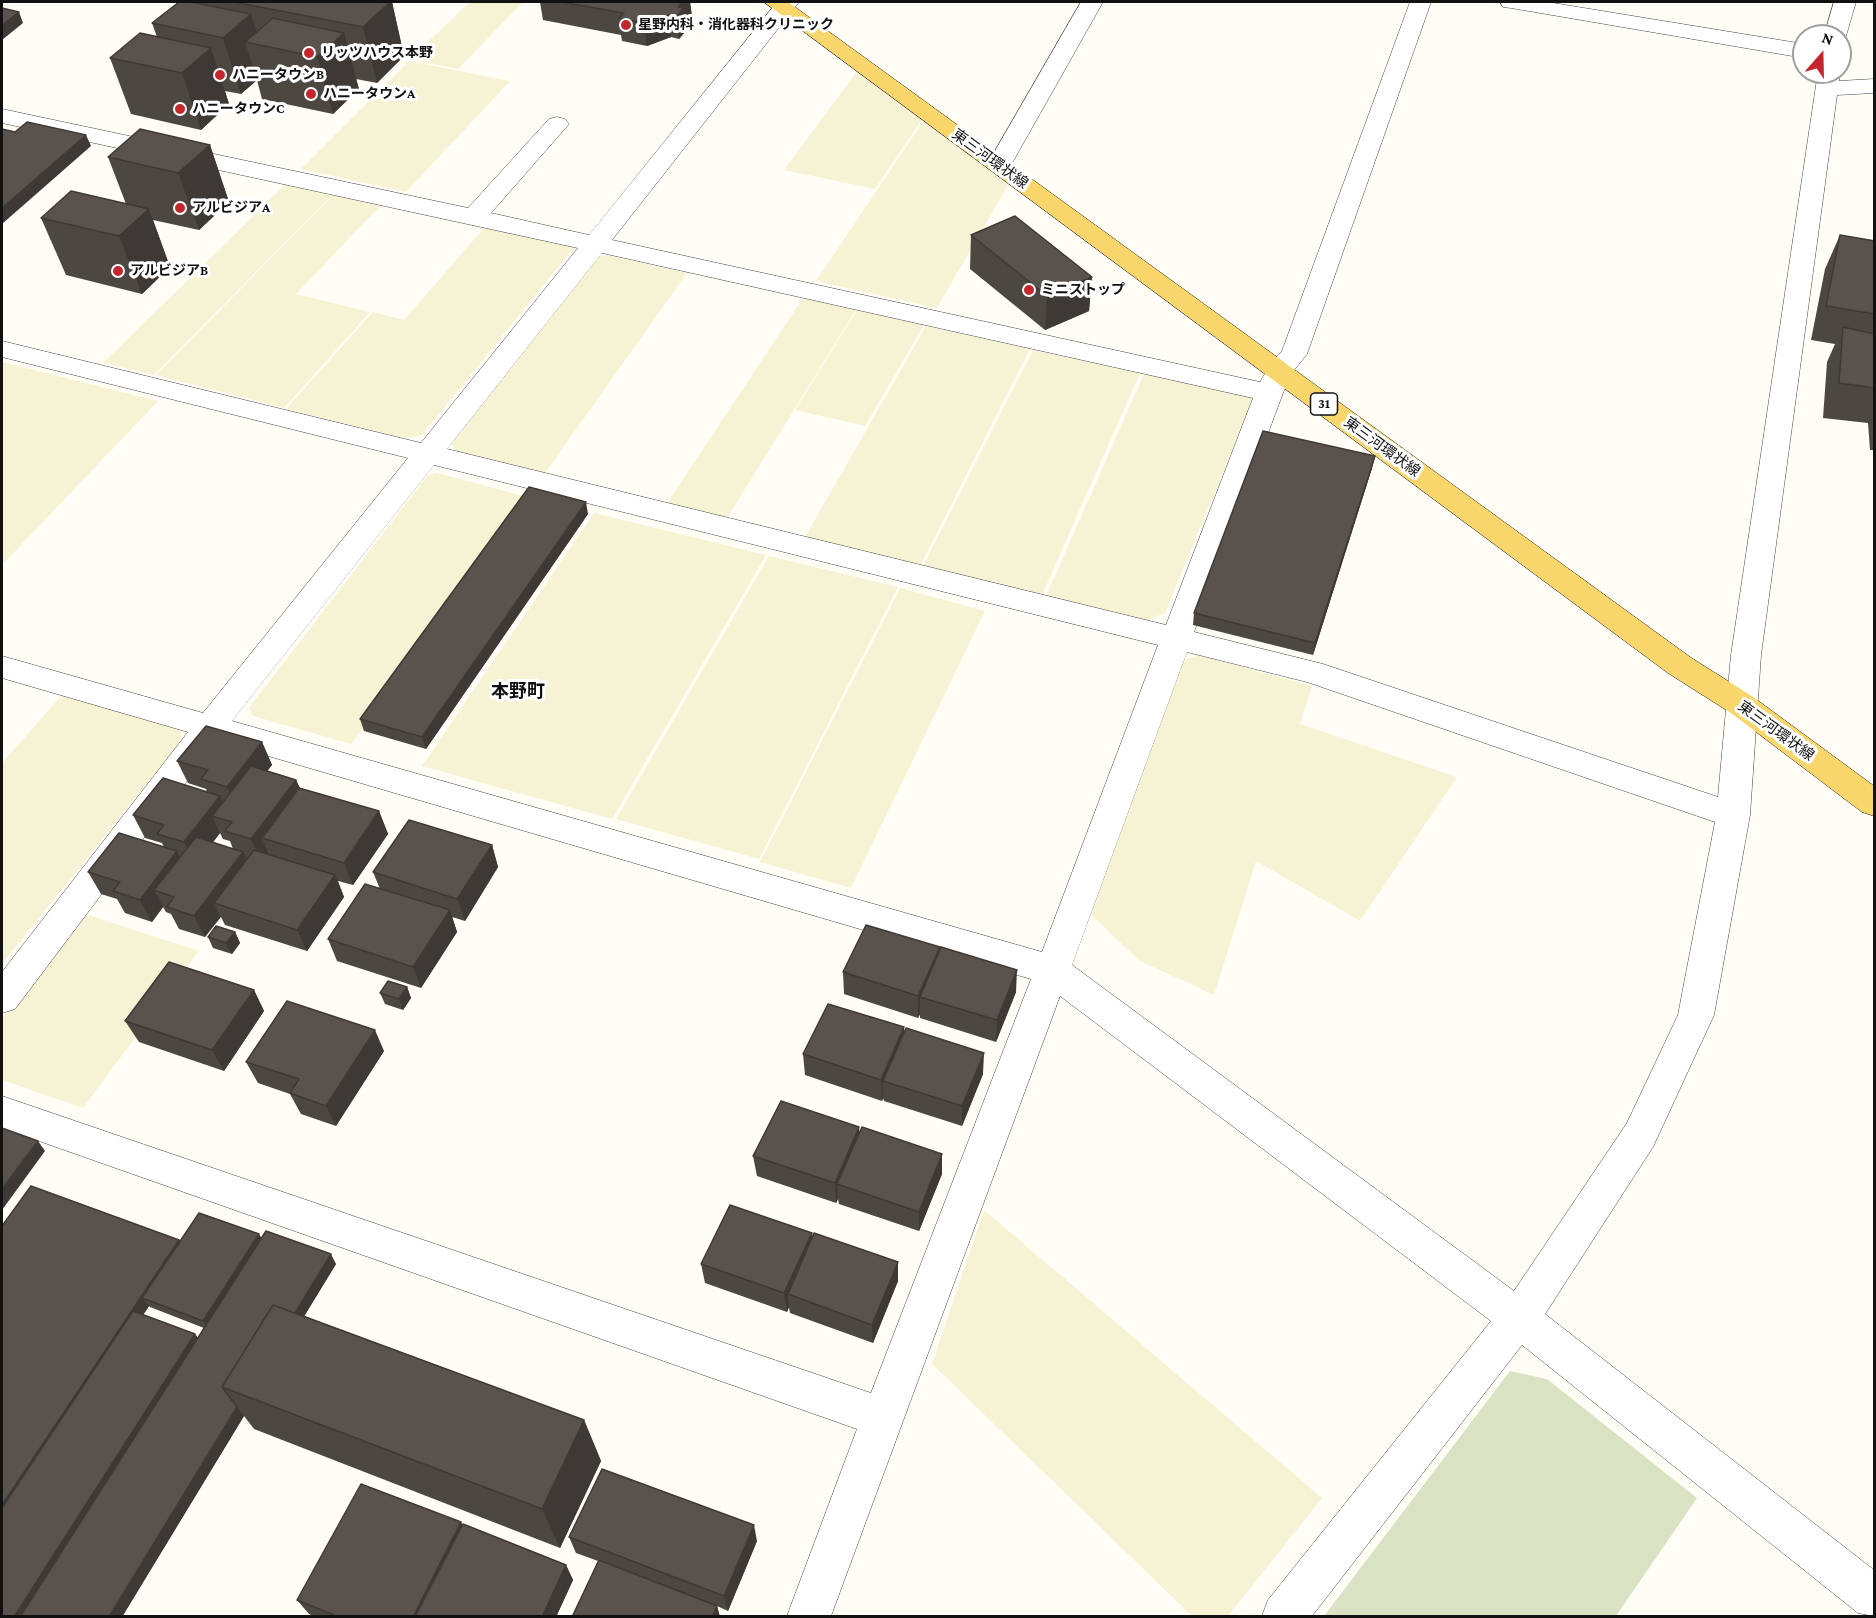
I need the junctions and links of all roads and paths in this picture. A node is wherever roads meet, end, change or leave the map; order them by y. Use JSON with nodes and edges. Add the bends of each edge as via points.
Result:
{"nodes":[{"id":1,"x":1092,"y":2,"type":"edge"},
{"id":2,"x":1421,"y":2,"type":"edge"},
{"id":3,"x":1511,"y":2,"type":"edge"},
{"id":4,"x":1845,"y":2,"type":"edge"},
{"id":5,"x":782,"y":3,"type":"edge"},
{"id":6,"x":1839,"y":24,"type":"edge"},
{"id":7,"x":1792,"y":49,"type":"edge"},
{"id":8,"x":1828,"y":84,"type":"edge"},
{"id":9,"x":1852,"y":84,"type":"edge"},
{"id":10,"x":1875,"y":87,"type":"edge"},
{"id":11,"x":2,"y":116,"type":"edge"},
{"id":12,"x":556,"y":124,"type":"dead end"},
{"id":13,"x":999,"y":165,"type":"junction"},
{"id":14,"x":474,"y":217,"type":"junction"},
{"id":15,"x":593,"y":245,"type":"junction"},
{"id":16,"x":2,"y":349,"type":"edge"},
{"id":17,"x":1274,"y":382,"type":"junction"},
{"id":18,"x":429,"y":456,"type":"junction"},
{"id":19,"x":1174,"y":639,"type":"junction"},
{"id":20,"x":2,"y":667,"type":"edge"},
{"id":21,"x":1742,"y":705,"type":"junction"},
{"id":22,"x":209,"y":728,"type":"junction"},
{"id":23,"x":1875,"y":803,"type":"edge"},
{"id":24,"x":1732,"y":815,"type":"junction"},
{"id":25,"x":1052,"y":970,"type":"junction"},
{"id":26,"x":2,"y":998,"type":"edge"},
{"id":27,"x":2,"y":1112,"type":"edge"},
{"id":28,"x":1519,"y":1318,"type":"junction"},
{"id":29,"x":881,"y":1417,"type":"junction"},
{"id":30,"x":1875,"y":1597,"type":"edge"},
{"id":31,"x":809,"y":1617,"type":"edge"},
{"id":32,"x":1284,"y":1617,"type":"edge"}],
"edges":[{"from":1,"to":13,"type":"street"},
{"from":2,"to":17,"type":"street","via":[[1294,354]]},
{"from":3,"to":7,"type":"street"},
{"from":4,"to":6,"type":"street"},
{"from":5,"to":13,"type":"main road","name":"東三河環状線","number":"31"},
{"from":5,"to":15,"type":"street"},
{"from":8,"to":21,"type":"street"},
{"from":9,"to":10,"type":"street"},
{"from":11,"to":14,"type":"street"},
{"from":12,"to":14,"type":"street"},
{"from":13,"to":17,"type":"main road","name":"東三河環状線","number":"31"},
{"from":14,"to":15,"type":"street"},
{"from":15,"to":17,"type":"street"},
{"from":15,"to":18,"type":"street"},
{"from":16,"to":18,"type":"street"},
{"from":17,"to":19,"type":"street"},
{"from":17,"to":21,"type":"main road","name":"東三河環状線","number":"31"},
{"from":18,"to":19,"type":"street"},
{"from":18,"to":22,"type":"street"},
{"from":19,"to":24,"type":"street","via":[[1312,672]]},
{"from":19,"to":25,"type":"street"},
{"from":20,"to":22,"type":"street"},
{"from":21,"to":23,"type":"main road","name":"東三河環状線","number":"31"},
{"from":21,"to":24,"type":"street"},
{"from":22,"to":25,"type":"street"},
{"from":22,"to":26,"type":"street"},
{"from":24,"to":28,"type":"street","via":[[1696,1015],[1640,1135]]},
{"from":25,"to":28,"type":"street"},
{"from":25,"to":29,"type":"street"},
{"from":27,"to":29,"type":"street"},
{"from":28,"to":30,"type":"street"},
{"from":28,"to":32,"type":"street"},
{"from":29,"to":31,"type":"street"}]}
